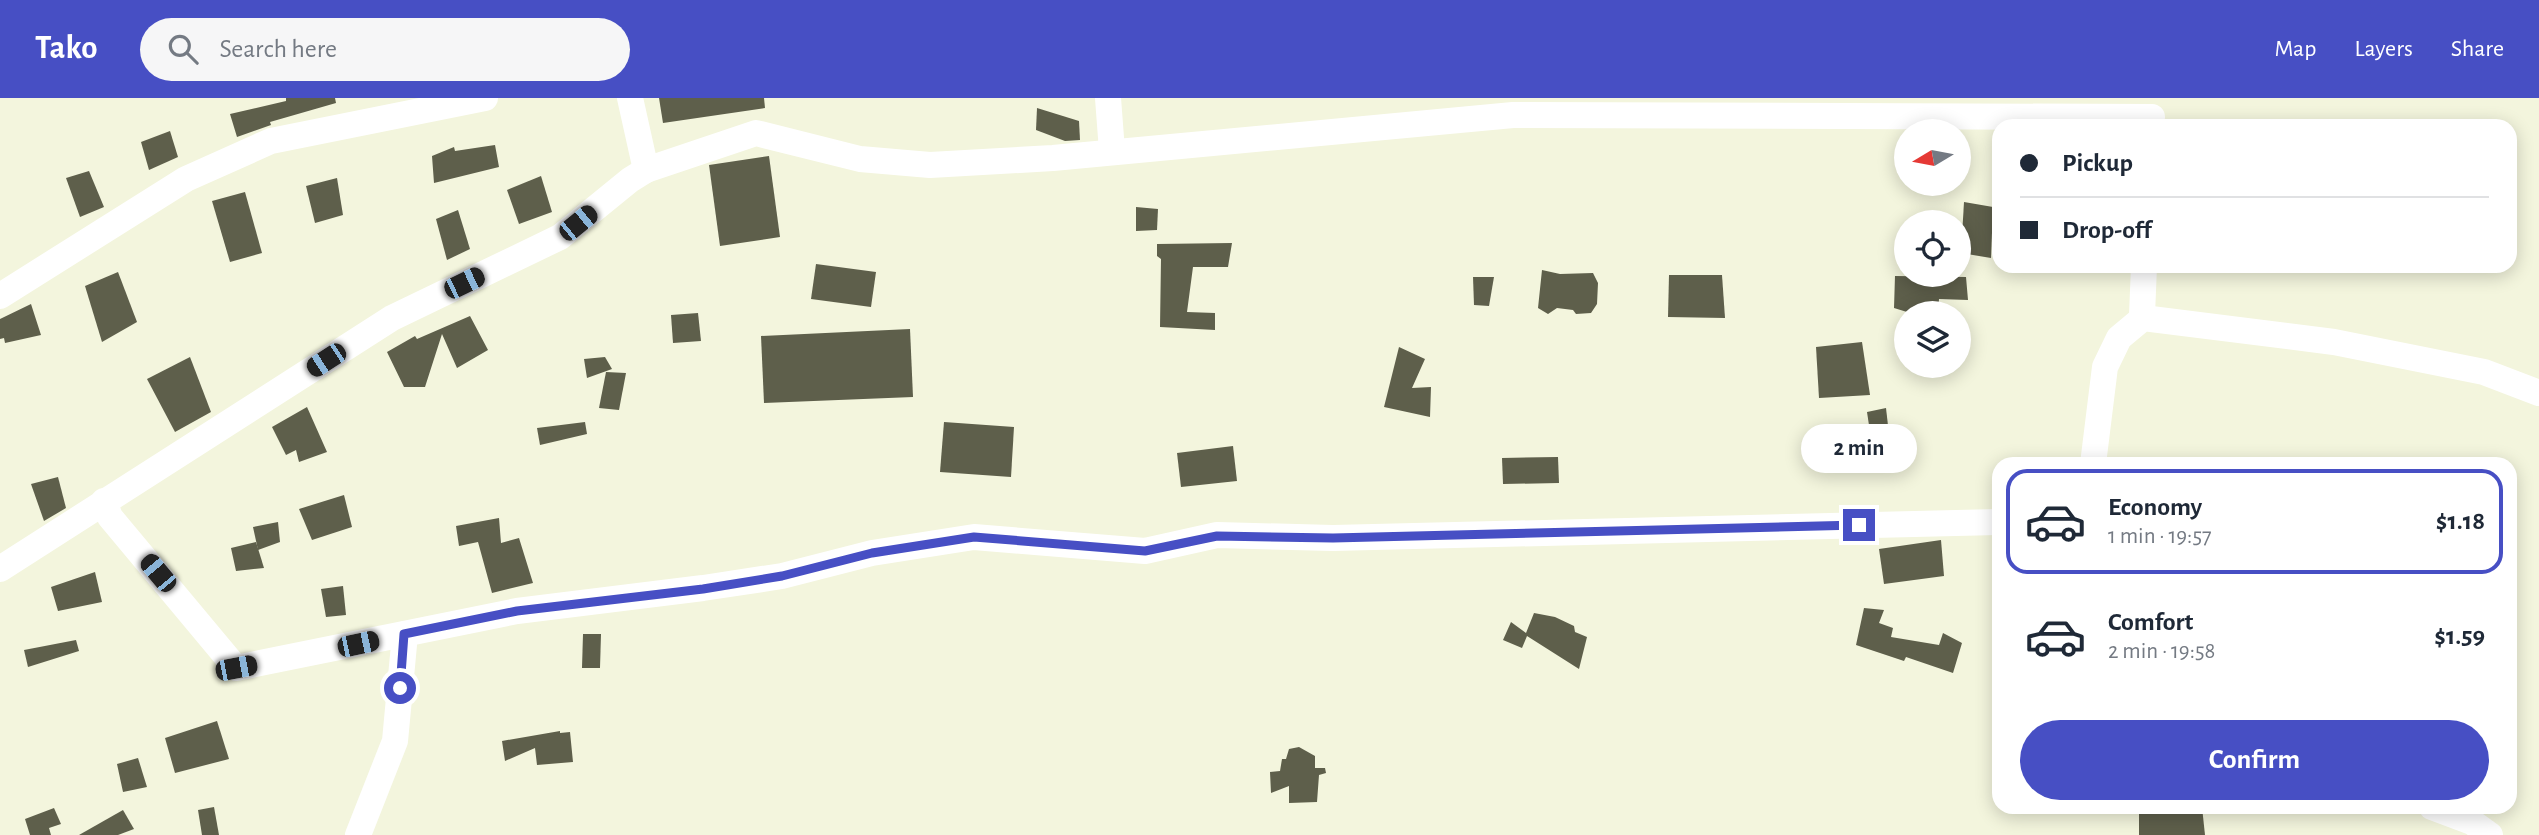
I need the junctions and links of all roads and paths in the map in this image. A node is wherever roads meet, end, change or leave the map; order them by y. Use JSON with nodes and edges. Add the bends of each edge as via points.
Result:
{"nodes":[{"id":1,"x":485,"y":98,"type":"edge"},
{"id":2,"x":630,"y":98,"type":"edge"},
{"id":3,"x":1108,"y":98,"type":"edge"},
{"id":4,"x":2152,"y":114,"type":"edge"},
{"id":5,"x":1112,"y":151,"type":"junction"},
{"id":6,"x":646,"y":170,"type":"junction"},
{"id":7,"x":2144,"y":273,"type":"edge"},
{"id":8,"x":0,"y":296,"type":"edge"},
{"id":9,"x":2143,"y":318,"type":"junction"},
{"id":10,"x":2539,"y":393,"type":"edge"},
{"id":11,"x":2094,"y":457,"type":"edge"},
{"id":12,"x":104,"y":501,"type":"junction"},
{"id":13,"x":1992,"y":522,"type":"edge"},
{"id":14,"x":0,"y":569,"type":"edge"},
{"id":15,"x":404,"y":634,"type":"junction"},
{"id":16,"x":2451,"y":814,"type":"edge"},
{"id":17,"x":358,"y":835,"type":"edge"},
{"id":18,"x":2490,"y":835,"type":"edge"}],
"edges":[{"from":1,"to":8,"type":"street","via":[[271,142],[186,179]]},
{"from":2,"to":6,"type":"street"},
{"from":3,"to":5,"type":"street"},
{"from":4,"to":5,"type":"street","via":[[1513,115]]},
{"from":5,"to":6,"type":"street","via":[[930,165],[860,159],[756,133]]},
{"from":6,"to":12,"type":"street","via":[[560,237],[392,318]]},
{"from":7,"to":9,"type":"street"},
{"from":9,"to":10,"type":"street","via":[[2334,342],[2484,372]]},
{"from":9,"to":11,"type":"street","via":[[2119,338],[2105,367]]},
{"from":12,"to":14,"type":"street"},
{"from":12,"to":15,"type":"street","via":[[110,517],[236,668]]},
{"from":13,"to":15,"type":"street","via":[[1333,538],[1217,536],[1145,551],[974,537],[872,553],[782,576],[517,611]]},
{"from":15,"to":17,"type":"street","via":[[395,741]]},
{"from":16,"to":18,"type":"street"}]}
